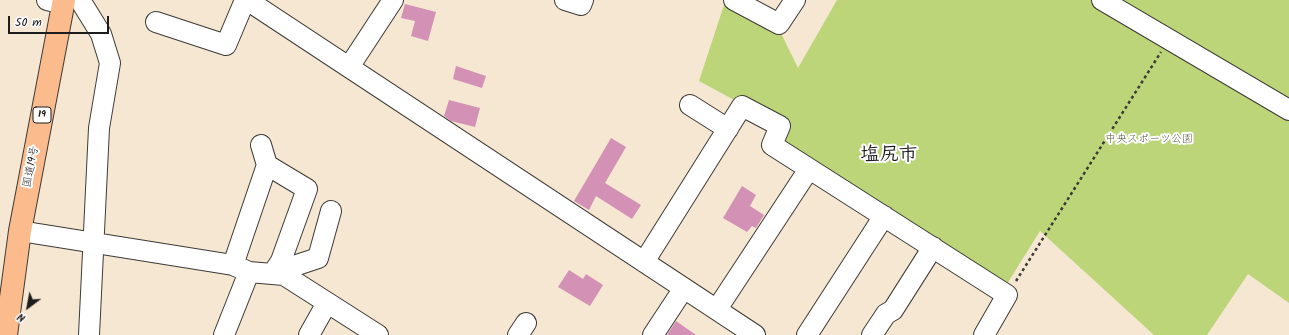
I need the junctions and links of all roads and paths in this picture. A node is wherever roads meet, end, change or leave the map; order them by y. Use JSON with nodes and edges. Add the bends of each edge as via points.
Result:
{"nodes":[{"id":1,"x":246,"y":0,"type":"edge"},
{"id":2,"x":393,"y":0,"type":"edge"},
{"id":3,"x":565,"y":0,"type":"edge"},
{"id":4,"x":583,"y":0,"type":"edge"},
{"id":5,"x":734,"y":0,"type":"edge"},
{"id":6,"x":795,"y":0,"type":"edge"},
{"id":7,"x":1102,"y":0,"type":"edge"},
{"id":8,"x":64,"y":1,"type":"edge"},
{"id":9,"x":156,"y":22,"type":"dead end"},
{"id":10,"x":1161,"y":51,"type":"dead end"},
{"id":11,"x":349,"y":67,"type":"junction"},
{"id":12,"x":690,"y":105,"type":"dead end"},
{"id":13,"x":1289,"y":110,"type":"edge"},
{"id":14,"x":728,"y":129,"type":"junction"},
{"id":15,"x":261,"y":145,"type":"dead end"},
{"id":16,"x":267,"y":165,"type":"junction"},
{"id":17,"x":809,"y":169,"type":"junction"},
{"id":18,"x":331,"y":211,"type":"dead end"},
{"id":19,"x":884,"y":216,"type":"junction"},
{"id":20,"x":20,"y":231,"type":"junction"},
{"id":21,"x":94,"y":242,"type":"junction"},
{"id":22,"x":933,"y":247,"type":"junction"},
{"id":23,"x":644,"y":262,"type":"junction"},
{"id":24,"x":241,"y":268,"type":"junction"},
{"id":25,"x":273,"y":273,"type":"junction"},
{"id":26,"x":684,"y":288,"type":"junction"},
{"id":27,"x":6,"y":290,"type":"edge"},
{"id":28,"x":1007,"y":295,"type":"junction"},
{"id":29,"x":327,"y":303,"type":"junction"},
{"id":30,"x":717,"y":309,"type":"junction"},
{"id":31,"x":6,"y":335,"type":"edge"},
{"id":32,"x":89,"y":335,"type":"edge"},
{"id":33,"x":224,"y":335,"type":"edge"},
{"id":34,"x":309,"y":335,"type":"edge"},
{"id":35,"x":378,"y":335,"type":"edge"},
{"id":36,"x":653,"y":335,"type":"edge"},
{"id":37,"x":755,"y":335,"type":"edge"},
{"id":38,"x":807,"y":335,"type":"edge"},
{"id":39,"x":872,"y":335,"type":"edge"},
{"id":40,"x":984,"y":335,"type":"edge"}],
"edges":[{"from":1,"to":9,"type":"street","via":[[226,45]]},
{"from":1,"to":11,"type":"street"},
{"from":2,"to":11,"type":"street"},
{"from":3,"to":4,"type":"street","via":[[582,5]]},
{"from":5,"to":6,"type":"street","via":[[779,24]]},
{"from":7,"to":13,"type":"street"},
{"from":8,"to":20,"type":"highway","name":"国道19号","number":"19"},
{"from":8,"to":21,"type":"street","via":[[101,34],[110,63],[99,128]]},
{"from":10,"to":28,"type":"path"},
{"from":11,"to":23,"type":"street"},
{"from":12,"to":14,"type":"street"},
{"from":14,"to":17,"type":"street","via":[[742,106],[780,126],[772,145]]},
{"from":14,"to":23,"type":"street"},
{"from":15,"to":16,"type":"street"},
{"from":16,"to":24,"type":"street"},
{"from":16,"to":25,"type":"street","via":[[307,189],[281,261]]},
{"from":17,"to":19,"type":"street"},
{"from":17,"to":30,"type":"street"},
{"from":18,"to":25,"type":"street","via":[[318,258]]},
{"from":19,"to":22,"type":"street"},
{"from":19,"to":38,"type":"street"},
{"from":20,"to":21,"type":"street"},
{"from":20,"to":27,"type":"highway","name":"国道19号","number":"19"},
{"from":21,"to":24,"type":"street"},
{"from":21,"to":32,"type":"street"},
{"from":22,"to":28,"type":"street"},
{"from":22,"to":39,"type":"street","via":[[893,310],[886,314]]},
{"from":23,"to":26,"type":"street"},
{"from":24,"to":25,"type":"street"},
{"from":24,"to":33,"type":"street"},
{"from":25,"to":29,"type":"street","via":[[284,275]]},
{"from":26,"to":30,"type":"street"},
{"from":26,"to":36,"type":"street"},
{"from":27,"to":31,"type":"highway","name":"国道19号","number":"19"},
{"from":28,"to":40,"type":"street"},
{"from":29,"to":34,"type":"street"},
{"from":29,"to":35,"type":"street"},
{"from":30,"to":37,"type":"street"}]}
